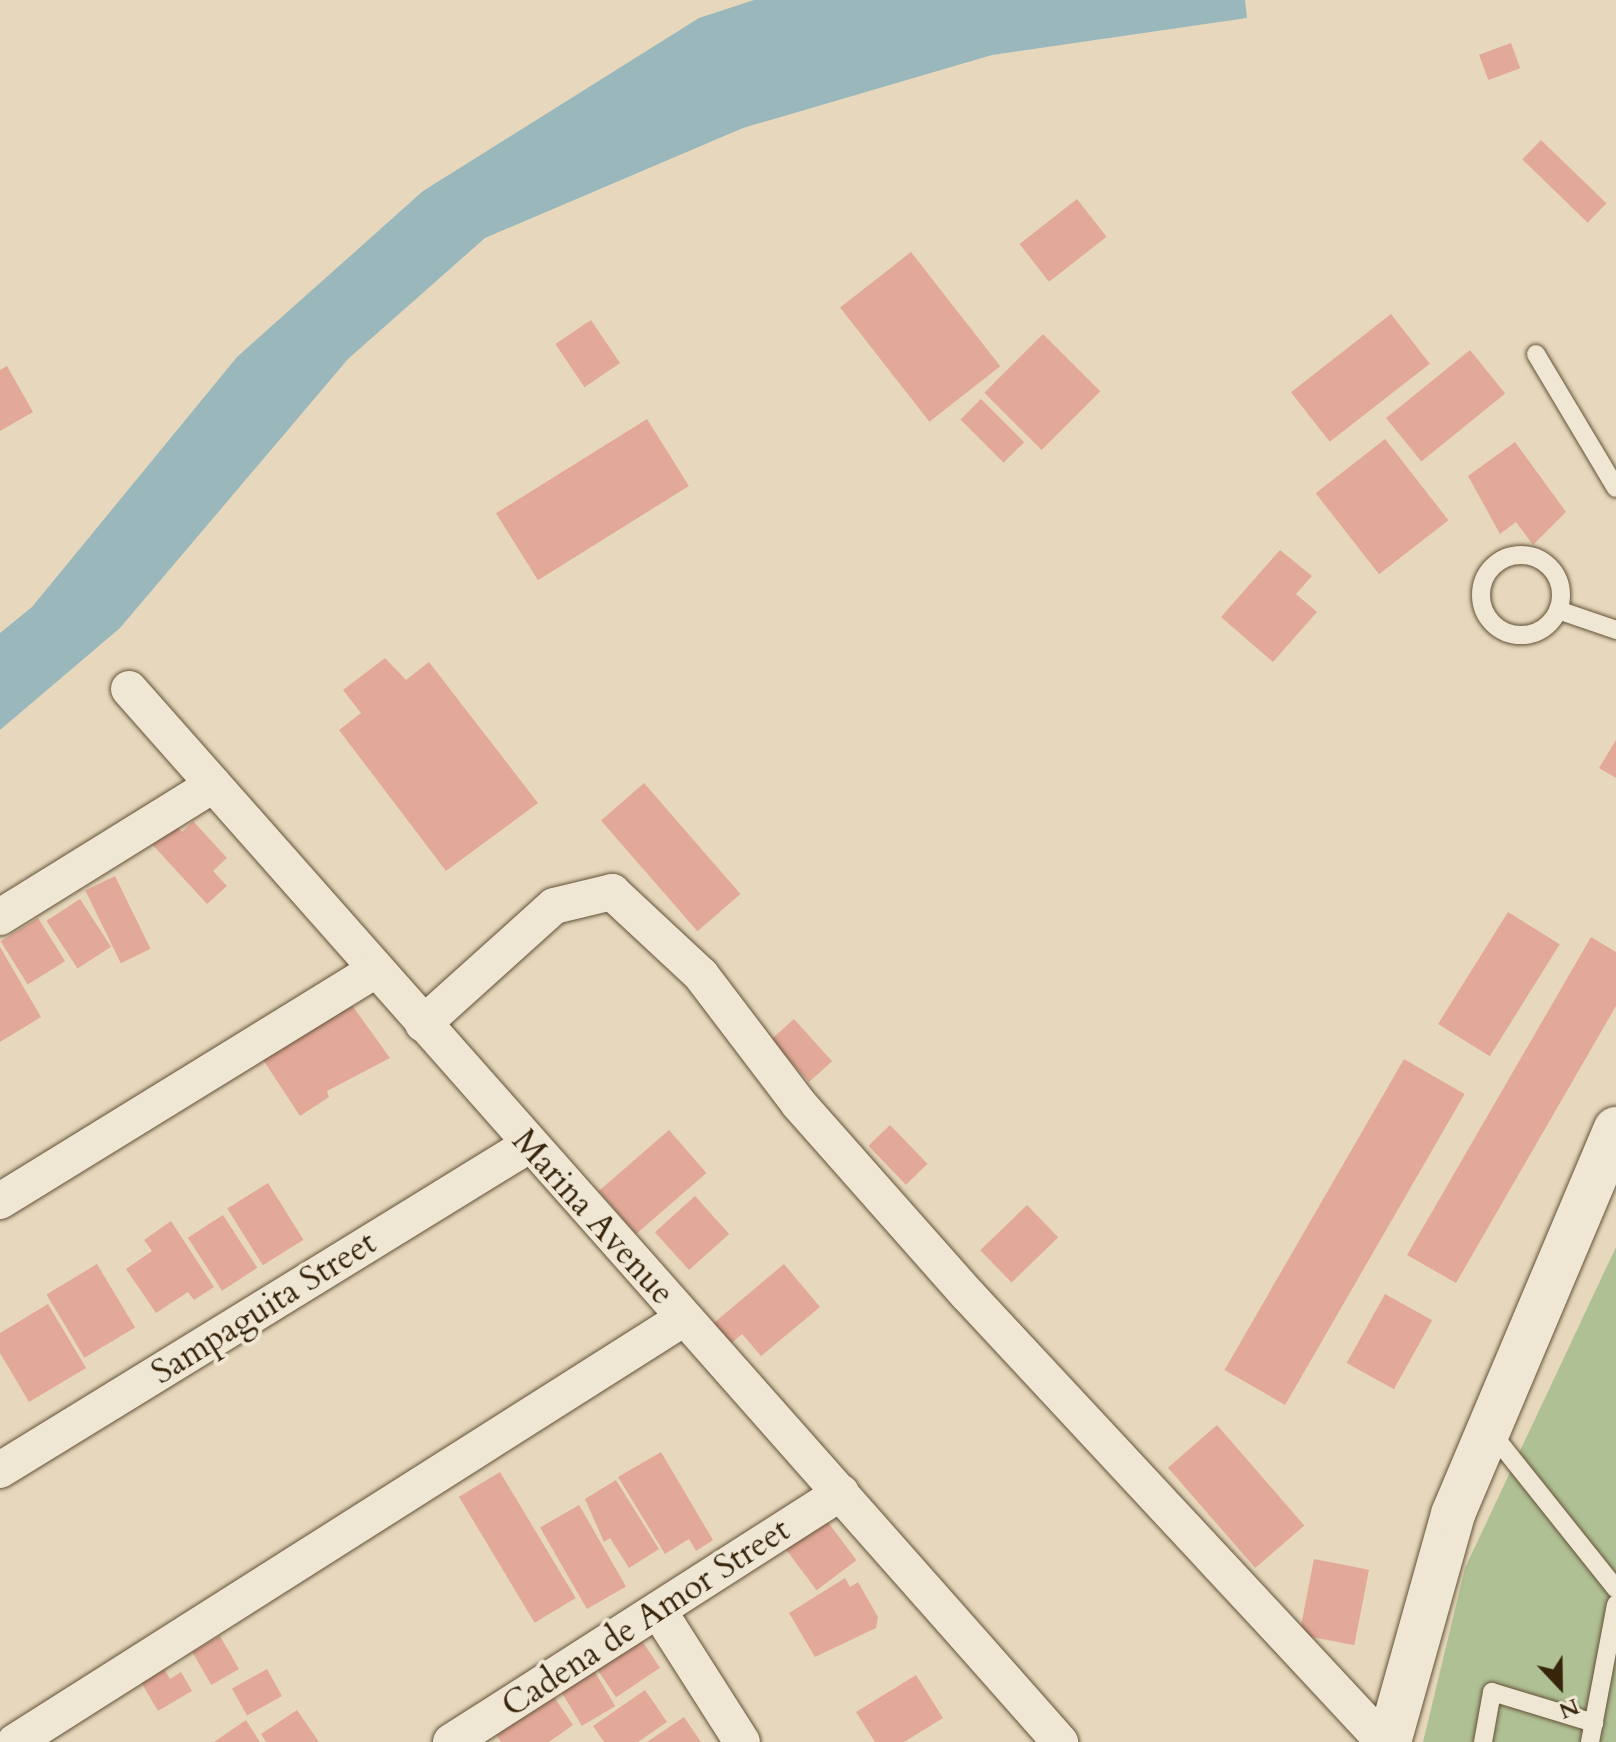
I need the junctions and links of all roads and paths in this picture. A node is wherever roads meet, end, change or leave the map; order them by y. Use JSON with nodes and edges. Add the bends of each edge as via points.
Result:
{"nodes":[{"id":1,"x":1536,"y":354,"type":"dead end"},
{"id":2,"x":1616,"y":488,"type":"edge"},
{"id":3,"x":1558,"y":610,"type":"junction"},
{"id":4,"x":1616,"y":630,"type":"edge"},
{"id":5,"x":129,"y":689,"type":"dead end"},
{"id":6,"x":213,"y":785,"type":"junction"},
{"id":7,"x":0,"y":917,"type":"edge"},
{"id":8,"x":376,"y":970,"type":"junction"},
{"id":9,"x":423,"y":1024,"type":"junction"},
{"id":10,"x":1616,"y":1129,"type":"edge"},
{"id":11,"x":529,"y":1145,"type":"junction"},
{"id":12,"x":0,"y":1201,"type":"edge"},
{"id":13,"x":684,"y":1318,"type":"junction"},
{"id":14,"x":1488,"y":1429,"type":"junction"},
{"id":15,"x":0,"y":1470,"type":"edge"},
{"id":16,"x":841,"y":1493,"type":"junction"},
{"id":17,"x":1616,"y":1589,"type":"edge"},
{"id":18,"x":1616,"y":1604,"type":"edge"},
{"id":19,"x":658,"y":1610,"type":"junction"},
{"id":20,"x":1592,"y":1733,"type":"edge"},
{"id":21,"x":15,"y":1742,"type":"edge"},
{"id":22,"x":453,"y":1742,"type":"edge"},
{"id":23,"x":742,"y":1742,"type":"edge"},
{"id":24,"x":1060,"y":1742,"type":"edge"},
{"id":25,"x":1386,"y":1742,"type":"edge"},
{"id":26,"x":1483,"y":1742,"type":"edge"}],
"edges":[{"from":1,"to":2,"type":"lane"},
{"from":3,"to":3,"type":"lane","via":[[1541,630],[1504,631],[1486,614],[1486,576],[1506,558],[1533,557],[1560,584]]},
{"from":3,"to":4,"type":"lane"},
{"from":5,"to":6,"type":"street","name":"Marina Avenue"},
{"from":6,"to":7,"type":"street"},
{"from":6,"to":8,"type":"street","name":"Marina Avenue"},
{"from":8,"to":9,"type":"street","name":"Marina Avenue"},
{"from":8,"to":12,"type":"street"},
{"from":9,"to":11,"type":"street","name":"Marina Avenue"},
{"from":9,"to":25,"type":"street","via":[[554,906],[612,892],[701,975],[798,1103],[958,1284]]},
{"from":10,"to":14,"type":"street"},
{"from":11,"to":13,"type":"street","name":"Marina Avenue"},
{"from":11,"to":15,"type":"street","name":"Sampaguita Street"},
{"from":13,"to":16,"type":"street","name":"Marina Avenue"},
{"from":13,"to":21,"type":"street"},
{"from":14,"to":17,"type":"lane"},
{"from":14,"to":25,"type":"street","via":[[1453,1514]]},
{"from":16,"to":19,"type":"street","name":"Cadena de Amor Street"},
{"from":16,"to":24,"type":"street","name":"Marina Avenue"},
{"from":18,"to":20,"type":"lane"},
{"from":19,"to":22,"type":"street","name":"Cadena de Amor Street"},
{"from":19,"to":23,"type":"street"},
{"from":20,"to":26,"type":"lane","via":[[1492,1692]]}]}
